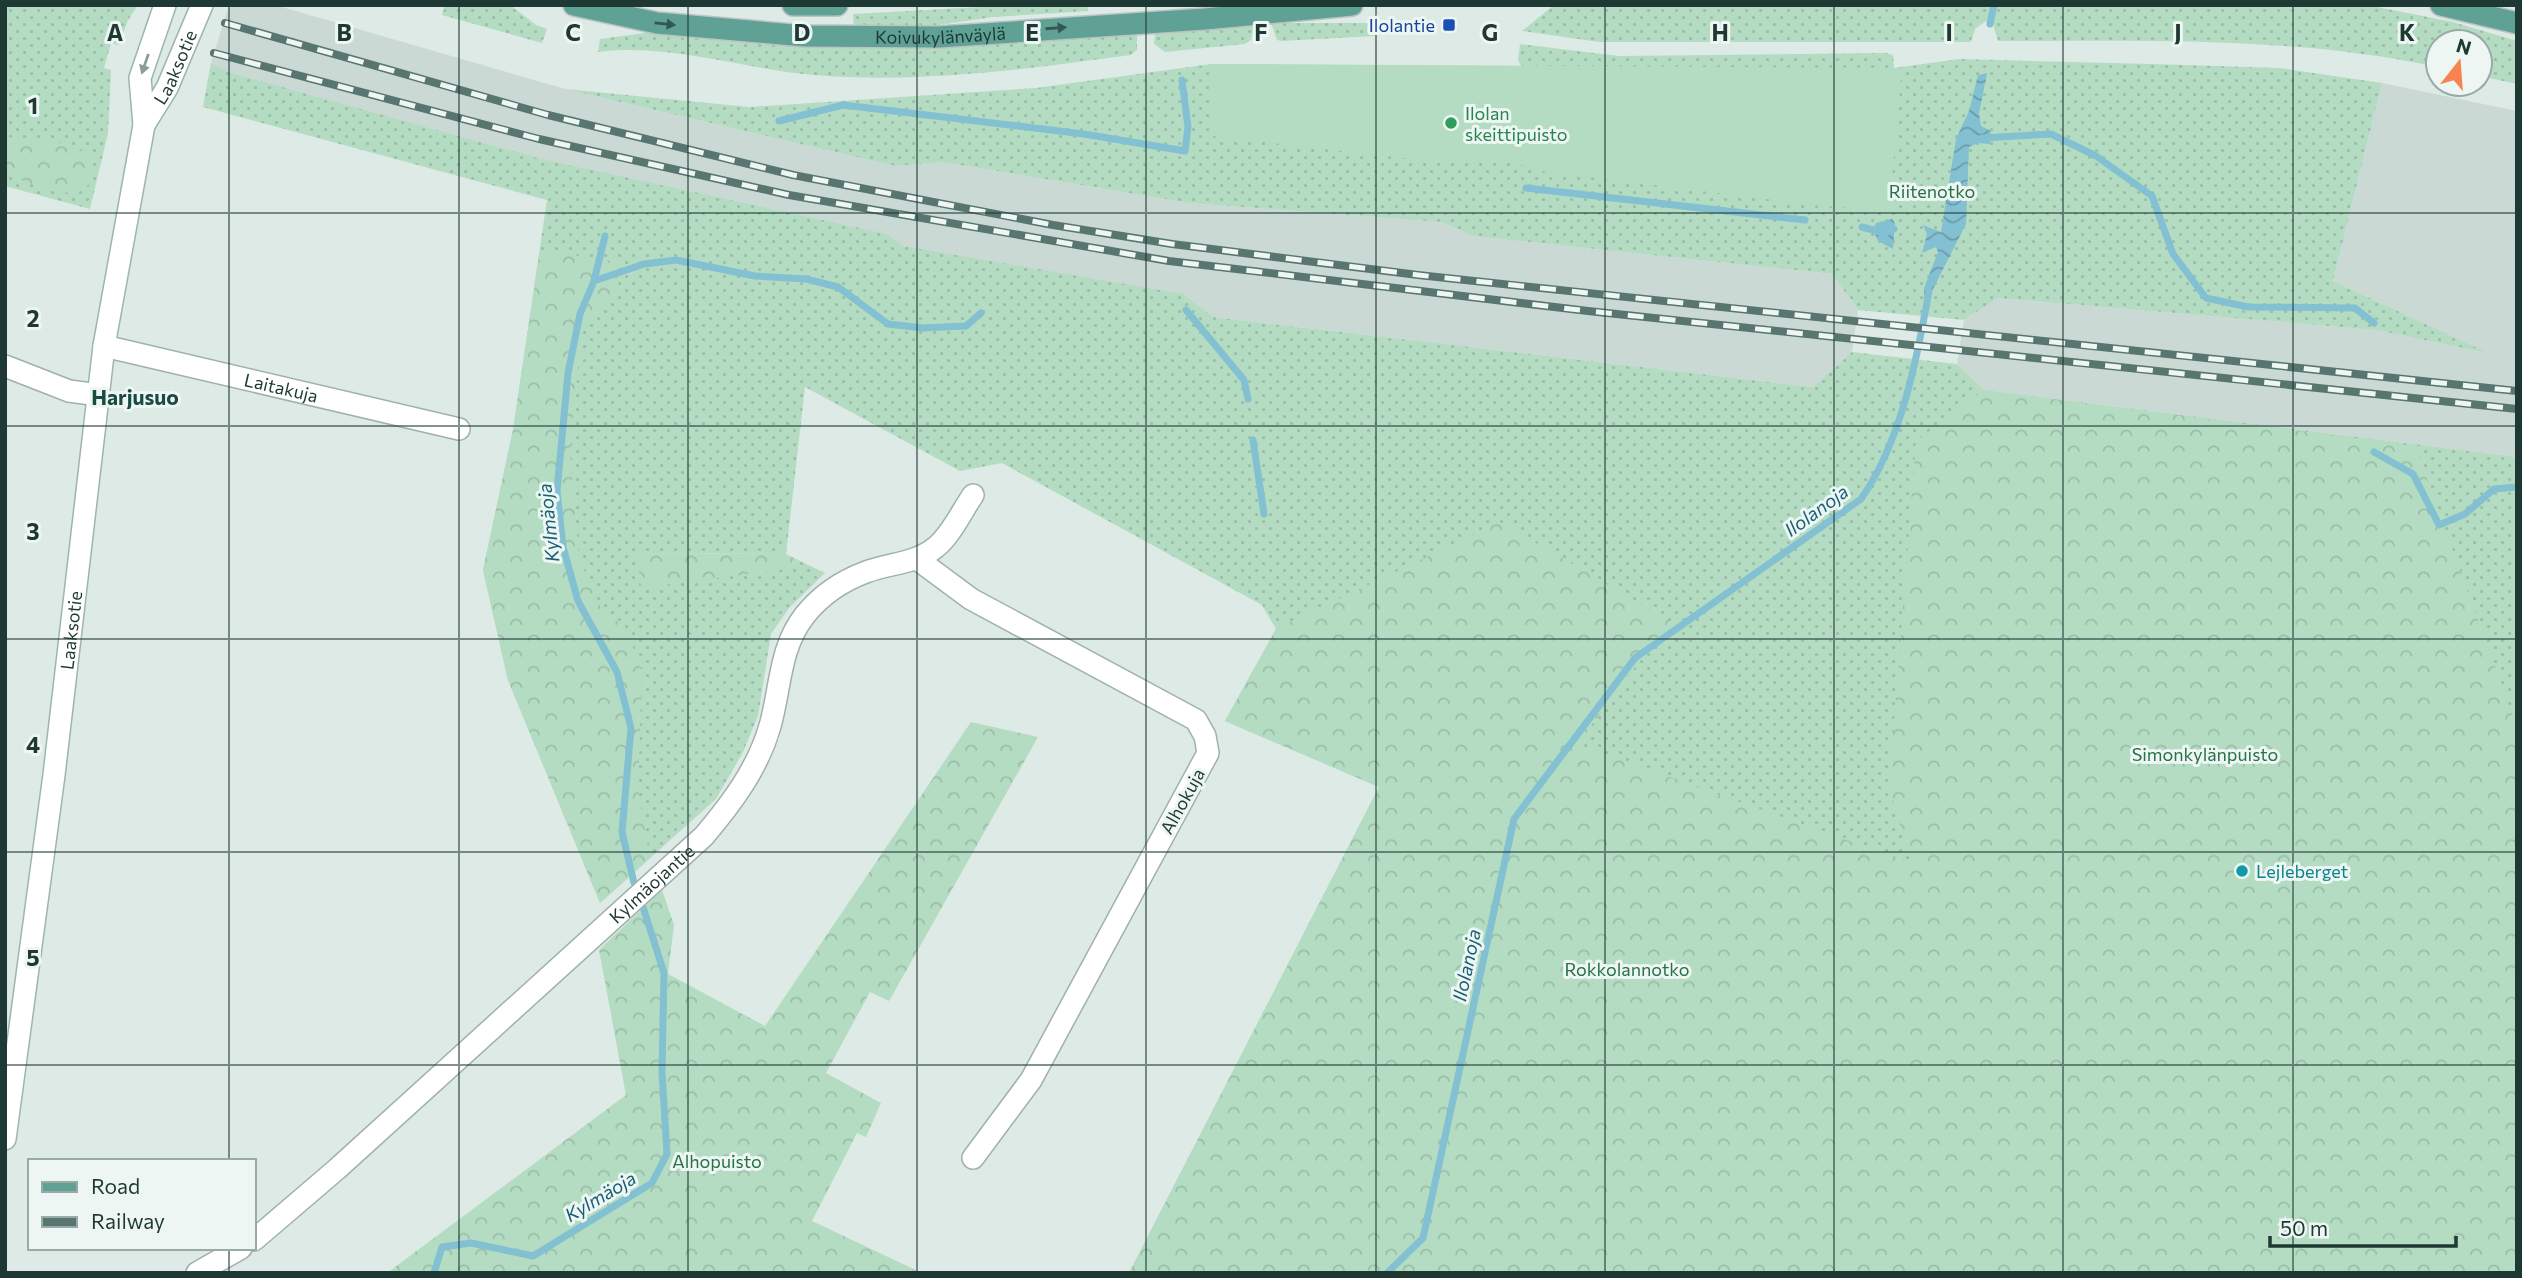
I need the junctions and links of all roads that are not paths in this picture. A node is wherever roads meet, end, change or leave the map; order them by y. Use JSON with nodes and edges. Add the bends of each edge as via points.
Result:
{"nodes":[{"id":1,"x":165,"y":5,"type":"edge"},
{"id":2,"x":202,"y":5,"type":"edge"},
{"id":3,"x":574,"y":5,"type":"edge"},
{"id":4,"x":793,"y":5,"type":"edge"},
{"id":5,"x":837,"y":5,"type":"edge"},
{"id":6,"x":1352,"y":5,"type":"edge"},
{"id":7,"x":2441,"y":5,"type":"edge"},
{"id":8,"x":1204,"y":12,"type":"edge"},
{"id":9,"x":2516,"y":23,"type":"edge"},
{"id":10,"x":144,"y":125,"type":"junction"},
{"id":11,"x":104,"y":346,"type":"junction"},
{"id":12,"x":5,"y":366,"type":"edge"},
{"id":13,"x":99,"y":395,"type":"junction"},
{"id":14,"x":459,"y":429,"type":"dead end"},
{"id":15,"x":972,"y":495,"type":"dead end"},
{"id":16,"x":917,"y":559,"type":"junction"},
{"id":17,"x":5,"y":1139,"type":"edge"},
{"id":18,"x":973,"y":1158,"type":"dead end"},
{"id":19,"x":256,"y":1238,"type":"edge"},
{"id":20,"x":237,"y":1250,"type":"edge"},
{"id":21,"x":197,"y":1273,"type":"edge"}],
"edges":[{"from":1,"to":10,"type":"street","name":"Laaksotie","one_way":true,"via":[[140,78]]},
{"from":2,"to":10,"type":"street","name":"Laaksotie","via":[[167,88]]},
{"from":3,"to":8,"type":"main road","name":"Koivukylänväylä","one_way":true,"via":[[657,23],[805,36],[939,37]]},
{"from":4,"to":5,"type":"main road"},
{"from":6,"to":8,"type":"main road","name":"Koivukylänväylä"},
{"from":7,"to":9,"type":"main road"},
{"from":10,"to":11,"type":"street","name":"Laaksotie"},
{"from":11,"to":13,"type":"street","name":"Laaksotie"},
{"from":11,"to":14,"type":"street","name":"Laitakuja"},
{"from":12,"to":13,"type":"street","via":[[69,391]]},
{"from":13,"to":17,"type":"street","name":"Laaksotie"},
{"from":15,"to":16,"type":"street","name":"Kylmäojantie","via":[[938,547]]},
{"from":16,"to":18,"type":"street","name":"Alhokuja","via":[[971,599],[1196,720],[1208,753],[1031,1080]]},
{"from":16,"to":19,"type":"street","name":"Kylmäojantie","via":[[843,583],[806,614],[788,641],[770,726],[757,759],[731,804],[704,836]]},
{"from":20,"to":21,"type":"street"}]}
